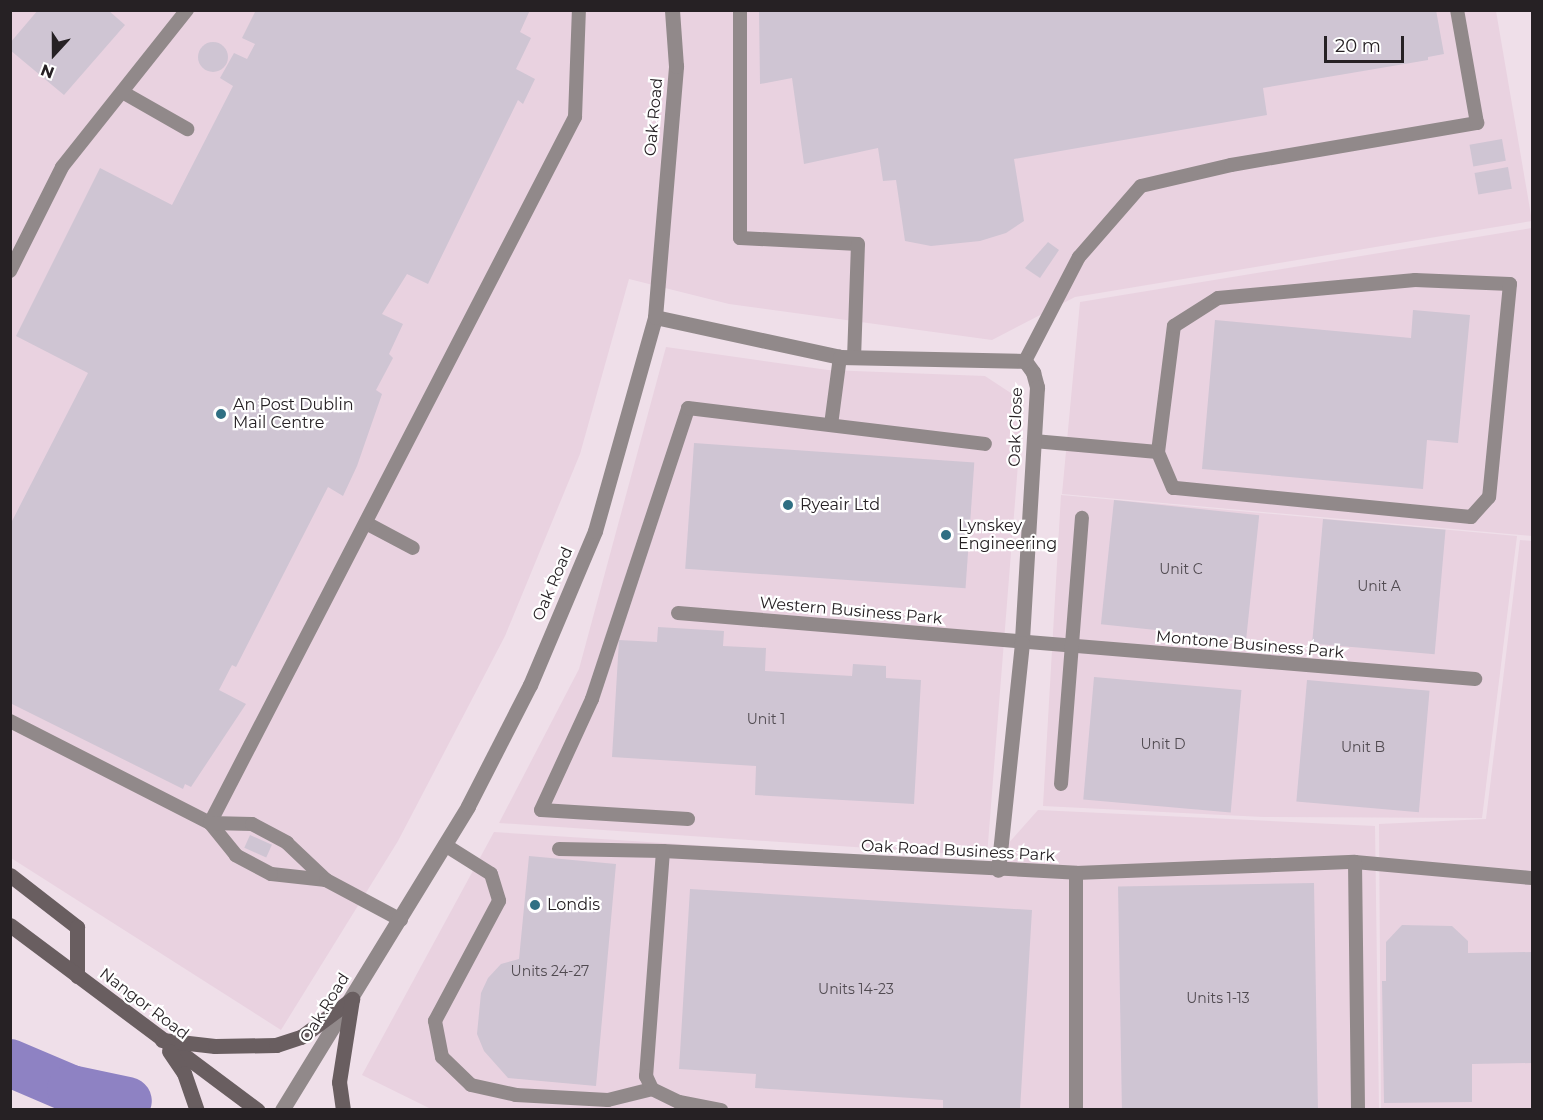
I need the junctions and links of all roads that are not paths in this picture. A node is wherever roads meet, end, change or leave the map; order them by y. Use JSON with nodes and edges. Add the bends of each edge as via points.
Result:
{"nodes":[{"id":1,"x":187,"y":10,"type":"edge"},
{"id":2,"x":579,"y":10,"type":"edge"},
{"id":3,"x":672,"y":10,"type":"edge"},
{"id":4,"x":740,"y":10,"type":"edge"},
{"id":5,"x":1456,"y":10,"type":"edge"},
{"id":6,"x":123,"y":93,"type":"junction"},
{"id":7,"x":187,"y":129,"type":"dead end"},
{"id":8,"x":10,"y":271,"type":"edge"},
{"id":9,"x":655,"y":317,"type":"junction"},
{"id":10,"x":847,"y":357,"type":"junction"},
{"id":11,"x":1025,"y":361,"type":"junction"},
{"id":12,"x":831,"y":425,"type":"junction"},
{"id":13,"x":1034,"y":441,"type":"junction"},
{"id":14,"x":985,"y":444,"type":"dead end"},
{"id":15,"x":1158,"y":452,"type":"junction"},
{"id":16,"x":1082,"y":519,"type":"dead end"},
{"id":17,"x":366,"y":523,"type":"junction"},
{"id":18,"x":413,"y":548,"type":"dead end"},
{"id":19,"x":678,"y":613,"type":"dead end"},
{"id":20,"x":1022,"y":643,"type":"junction"},
{"id":21,"x":1072,"y":647,"type":"junction"},
{"id":22,"x":1475,"y":679,"type":"dead end"},
{"id":23,"x":10,"y":720,"type":"edge"},
{"id":24,"x":1061,"y":784,"type":"dead end"},
{"id":25,"x":688,"y":819,"type":"dead end"},
{"id":26,"x":210,"y":823,"type":"junction"},
{"id":27,"x":445,"y":845,"type":"junction"},
{"id":28,"x":559,"y":849,"type":"dead end"},
{"id":29,"x":663,"y":851,"type":"junction"},
{"id":30,"x":1355,"y":862,"type":"junction"},
{"id":31,"x":998,"y":870,"type":"junction"},
{"id":32,"x":1077,"y":873,"type":"junction"},
{"id":33,"x":10,"y":875,"type":"edge"},
{"id":34,"x":1533,"y":878,"type":"edge"},
{"id":35,"x":326,"y":880,"type":"junction"},
{"id":36,"x":401,"y":920,"type":"junction"},
{"id":37,"x":10,"y":926,"type":"edge"},
{"id":38,"x":77,"y":976,"type":"junction"},
{"id":39,"x":352,"y":999,"type":"junction"},
{"id":40,"x":161,"y":1040,"type":"junction"},
{"id":41,"x":652,"y":1089,"type":"junction"},
{"id":42,"x":197,"y":1110,"type":"edge"},
{"id":43,"x":257,"y":1110,"type":"edge"},
{"id":44,"x":282,"y":1110,"type":"edge"},
{"id":45,"x":344,"y":1110,"type":"edge"},
{"id":46,"x":721,"y":1110,"type":"edge"},
{"id":47,"x":1076,"y":1110,"type":"edge"},
{"id":48,"x":1358,"y":1110,"type":"edge"}],
"edges":[{"from":1,"to":6,"type":"lane"},
{"from":2,"to":17,"type":"lane","via":[[575,117]]},
{"from":3,"to":9,"type":"street","name":"Oak Road","via":[[676,66]]},
{"from":4,"to":10,"type":"lane","via":[[740,238],[858,244]]},
{"from":5,"to":11,"type":"lane","via":[[1477,123],[1231,165],[1141,186],[1079,257]]},
{"from":6,"to":7,"type":"lane"},
{"from":6,"to":8,"type":"lane","via":[[95,122],[62,167]]},
{"from":9,"to":10,"type":"street"},
{"from":9,"to":27,"type":"street","name":"Oak Road","via":[[595,531],[530,685]]},
{"from":10,"to":11,"type":"street"},
{"from":10,"to":12,"type":"lane"},
{"from":11,"to":13,"type":"street","name":"Oak Close","via":[[1037,387]]},
{"from":12,"to":14,"type":"lane"},
{"from":12,"to":25,"type":"lane","via":[[688,408],[592,699],[541,810]]},
{"from":13,"to":15,"type":"lane"},
{"from":13,"to":20,"type":"street","name":"Oak Close"},
{"from":15,"to":15,"type":"lane","via":[[1174,326],[1218,298],[1415,280],[1510,284],[1490,497],[1471,517],[1173,488]]},
{"from":16,"to":21,"type":"lane"},
{"from":17,"to":18,"type":"lane"},
{"from":17,"to":26,"type":"lane"},
{"from":19,"to":20,"type":"lane","name":"Western Business Park"},
{"from":20,"to":21,"type":"lane","name":"Montone Business Park"},
{"from":20,"to":31,"type":"street","name":"Oak Close"},
{"from":21,"to":22,"type":"lane","name":"Montone Business Park"},
{"from":21,"to":24,"type":"lane"},
{"from":23,"to":26,"type":"lane"},
{"from":26,"to":35,"type":"lane","via":[[252,824],[287,843]]},
{"from":26,"to":35,"type":"lane","via":[[236,855],[270,874]]},
{"from":27,"to":36,"type":"street","name":"Oak Road"},
{"from":27,"to":41,"type":"lane","via":[[491,874],[499,901],[435,1021],[442,1057],[471,1085],[516,1095],[608,1100]]},
{"from":28,"to":29,"type":"lane","name":"Oak Road Business Park"},
{"from":29,"to":31,"type":"lane","name":"Oak Road Business Park"},
{"from":29,"to":41,"type":"lane","via":[[646,1076]]},
{"from":30,"to":32,"type":"lane","name":"Oak Road Business Park"},
{"from":30,"to":34,"type":"lane","name":"Oak Road Business Park"},
{"from":30,"to":48,"type":"lane"},
{"from":31,"to":32,"type":"lane","name":"Oak Road Business Park"},
{"from":32,"to":47,"type":"lane"},
{"from":33,"to":38,"type":"main road","via":[[77,927]]},
{"from":35,"to":36,"type":"lane"},
{"from":36,"to":39,"type":"street","name":"Oak Road"},
{"from":37,"to":38,"type":"main road","name":"Nangor Road"},
{"from":38,"to":40,"type":"main road","name":"Nangor Road"},
{"from":39,"to":40,"type":"main road","via":[[301,1037],[276,1045],[215,1046]]},
{"from":39,"to":44,"type":"street","name":"Oak Road"},
{"from":39,"to":45,"type":"main road","via":[[339,1082]]},
{"from":40,"to":42,"type":"main road","via":[[184,1073]]},
{"from":40,"to":43,"type":"main road","name":"Nangor Road"},
{"from":41,"to":46,"type":"lane","via":[[679,1102]]}]}
